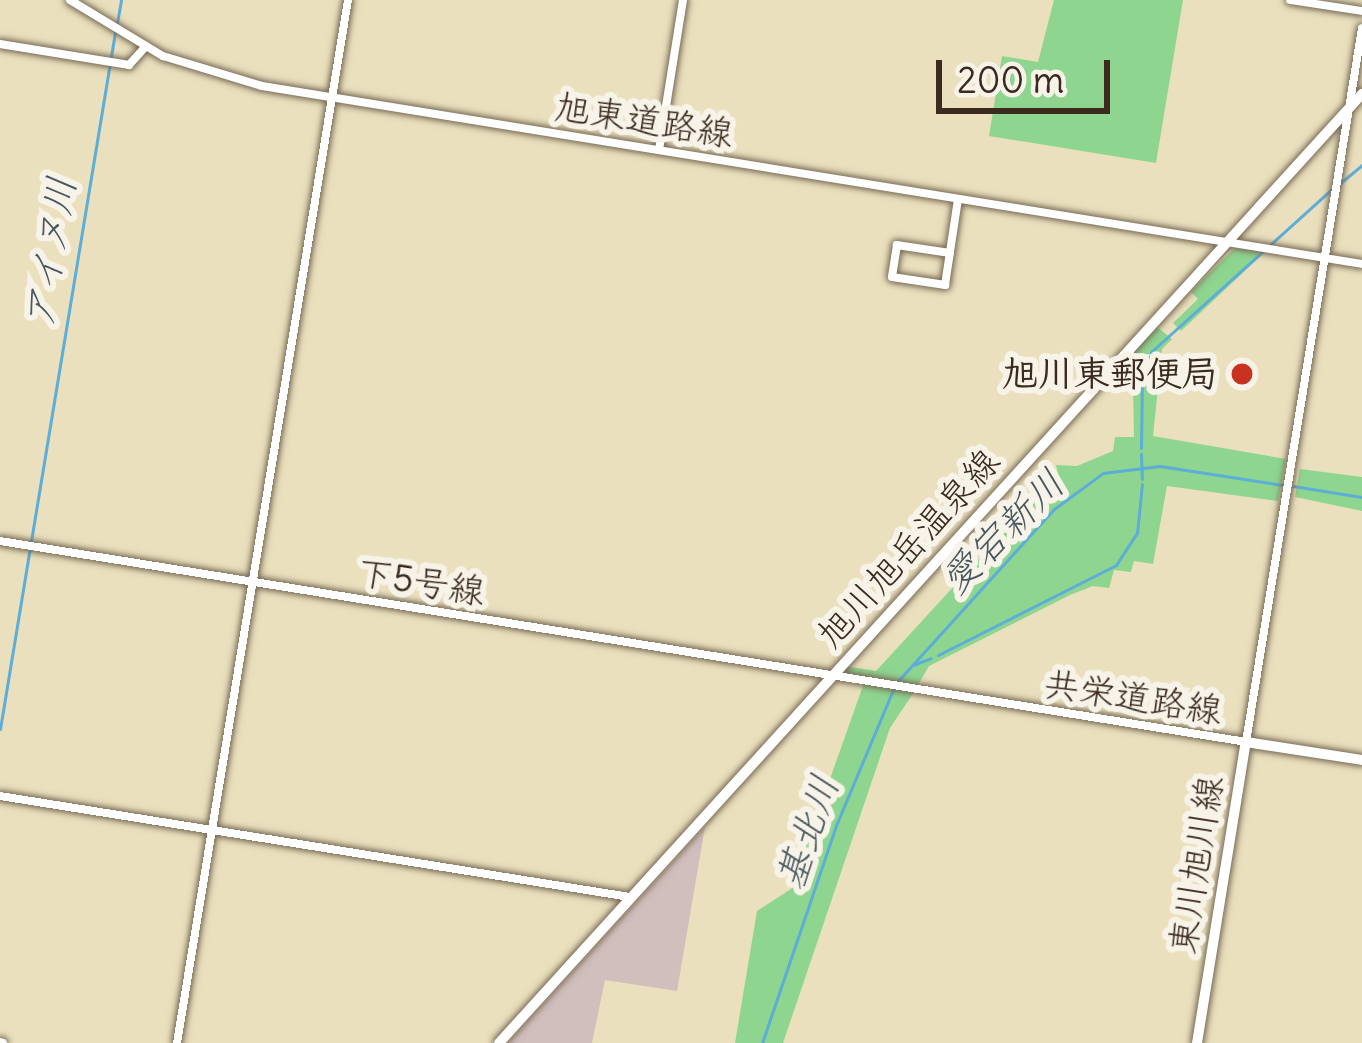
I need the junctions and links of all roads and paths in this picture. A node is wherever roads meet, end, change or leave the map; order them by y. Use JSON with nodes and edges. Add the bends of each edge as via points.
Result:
{"nodes":[{"id":1,"x":70,"y":0,"type":"edge"},
{"id":2,"x":348,"y":0,"type":"edge"},
{"id":3,"x":683,"y":0,"type":"edge"},
{"id":4,"x":1290,"y":0,"type":"edge"},
{"id":5,"x":1362,"y":11,"type":"edge"},
{"id":6,"x":1362,"y":28,"type":"edge"},
{"id":7,"x":0,"y":44,"type":"edge"},
{"id":8,"x":145,"y":46,"type":"junction"},
{"id":9,"x":1362,"y":94,"type":"edge"},
{"id":10,"x":333,"y":98,"type":"junction"},
{"id":11,"x":1349,"y":108,"type":"junction"},
{"id":12,"x":659,"y":150,"type":"junction"},
{"id":13,"x":958,"y":199,"type":"junction"},
{"id":14,"x":1227,"y":242,"type":"junction"},
{"id":15,"x":950,"y":253,"type":"junction"},
{"id":16,"x":1325,"y":257,"type":"junction"},
{"id":17,"x":1362,"y":264,"type":"edge"},
{"id":18,"x":0,"y":542,"type":"edge"},
{"id":19,"x":252,"y":582,"type":"junction"},
{"id":20,"x":833,"y":675,"type":"junction"},
{"id":21,"x":1246,"y":742,"type":"junction"},
{"id":22,"x":1362,"y":760,"type":"edge"},
{"id":23,"x":0,"y":796,"type":"edge"},
{"id":24,"x":214,"y":831,"type":"junction"},
{"id":25,"x":632,"y":898,"type":"junction"},
{"id":26,"x":177,"y":1043,"type":"edge"},
{"id":27,"x":499,"y":1043,"type":"edge"},
{"id":28,"x":1197,"y":1043,"type":"edge"}],
"edges":[{"from":1,"to":8,"type":"street","name":"旭東道路線"},
{"from":2,"to":10,"type":"street"},
{"from":3,"to":12,"type":"street"},
{"from":4,"to":5,"type":"street"},
{"from":6,"to":11,"type":"street"},
{"from":7,"to":8,"type":"street","via":[[119,63],[136,61]]},
{"from":8,"to":10,"type":"street","name":"旭東道路線","via":[[231,78]]},
{"from":9,"to":11,"type":"main road","name":"旭川旭岳温泉線"},
{"from":10,"to":12,"type":"street","name":"旭東道路線"},
{"from":10,"to":19,"type":"street"},
{"from":11,"to":14,"type":"main road","name":"旭川旭岳温泉線"},
{"from":11,"to":16,"type":"street"},
{"from":12,"to":13,"type":"street","name":"旭東道路線"},
{"from":13,"to":14,"type":"street","name":"旭東道路線"},
{"from":13,"to":15,"type":"street"},
{"from":14,"to":16,"type":"street","name":"旭東道路線"},
{"from":14,"to":20,"type":"main road","name":"旭川旭岳温泉線"},
{"from":15,"to":15,"type":"street","via":[[945,285],[892,277],[897,244]]},
{"from":16,"to":17,"type":"street","name":"旭東道路線"},
{"from":16,"to":21,"type":"street","name":"共栄道路線"},
{"from":18,"to":19,"type":"street","name":"下5号線"},
{"from":19,"to":20,"type":"street","name":"下5号線"},
{"from":19,"to":24,"type":"street"},
{"from":20,"to":21,"type":"street","name":"共栄道路線"},
{"from":20,"to":25,"type":"main road","name":"旭川旭岳温泉線"},
{"from":21,"to":22,"type":"main road","name":"東川旭川線"},
{"from":21,"to":28,"type":"main road","name":"東川旭川線"},
{"from":23,"to":24,"type":"street"},
{"from":24,"to":25,"type":"street"},
{"from":24,"to":26,"type":"street"},
{"from":25,"to":27,"type":"main road","name":"旭川旭岳温泉線"}]}
